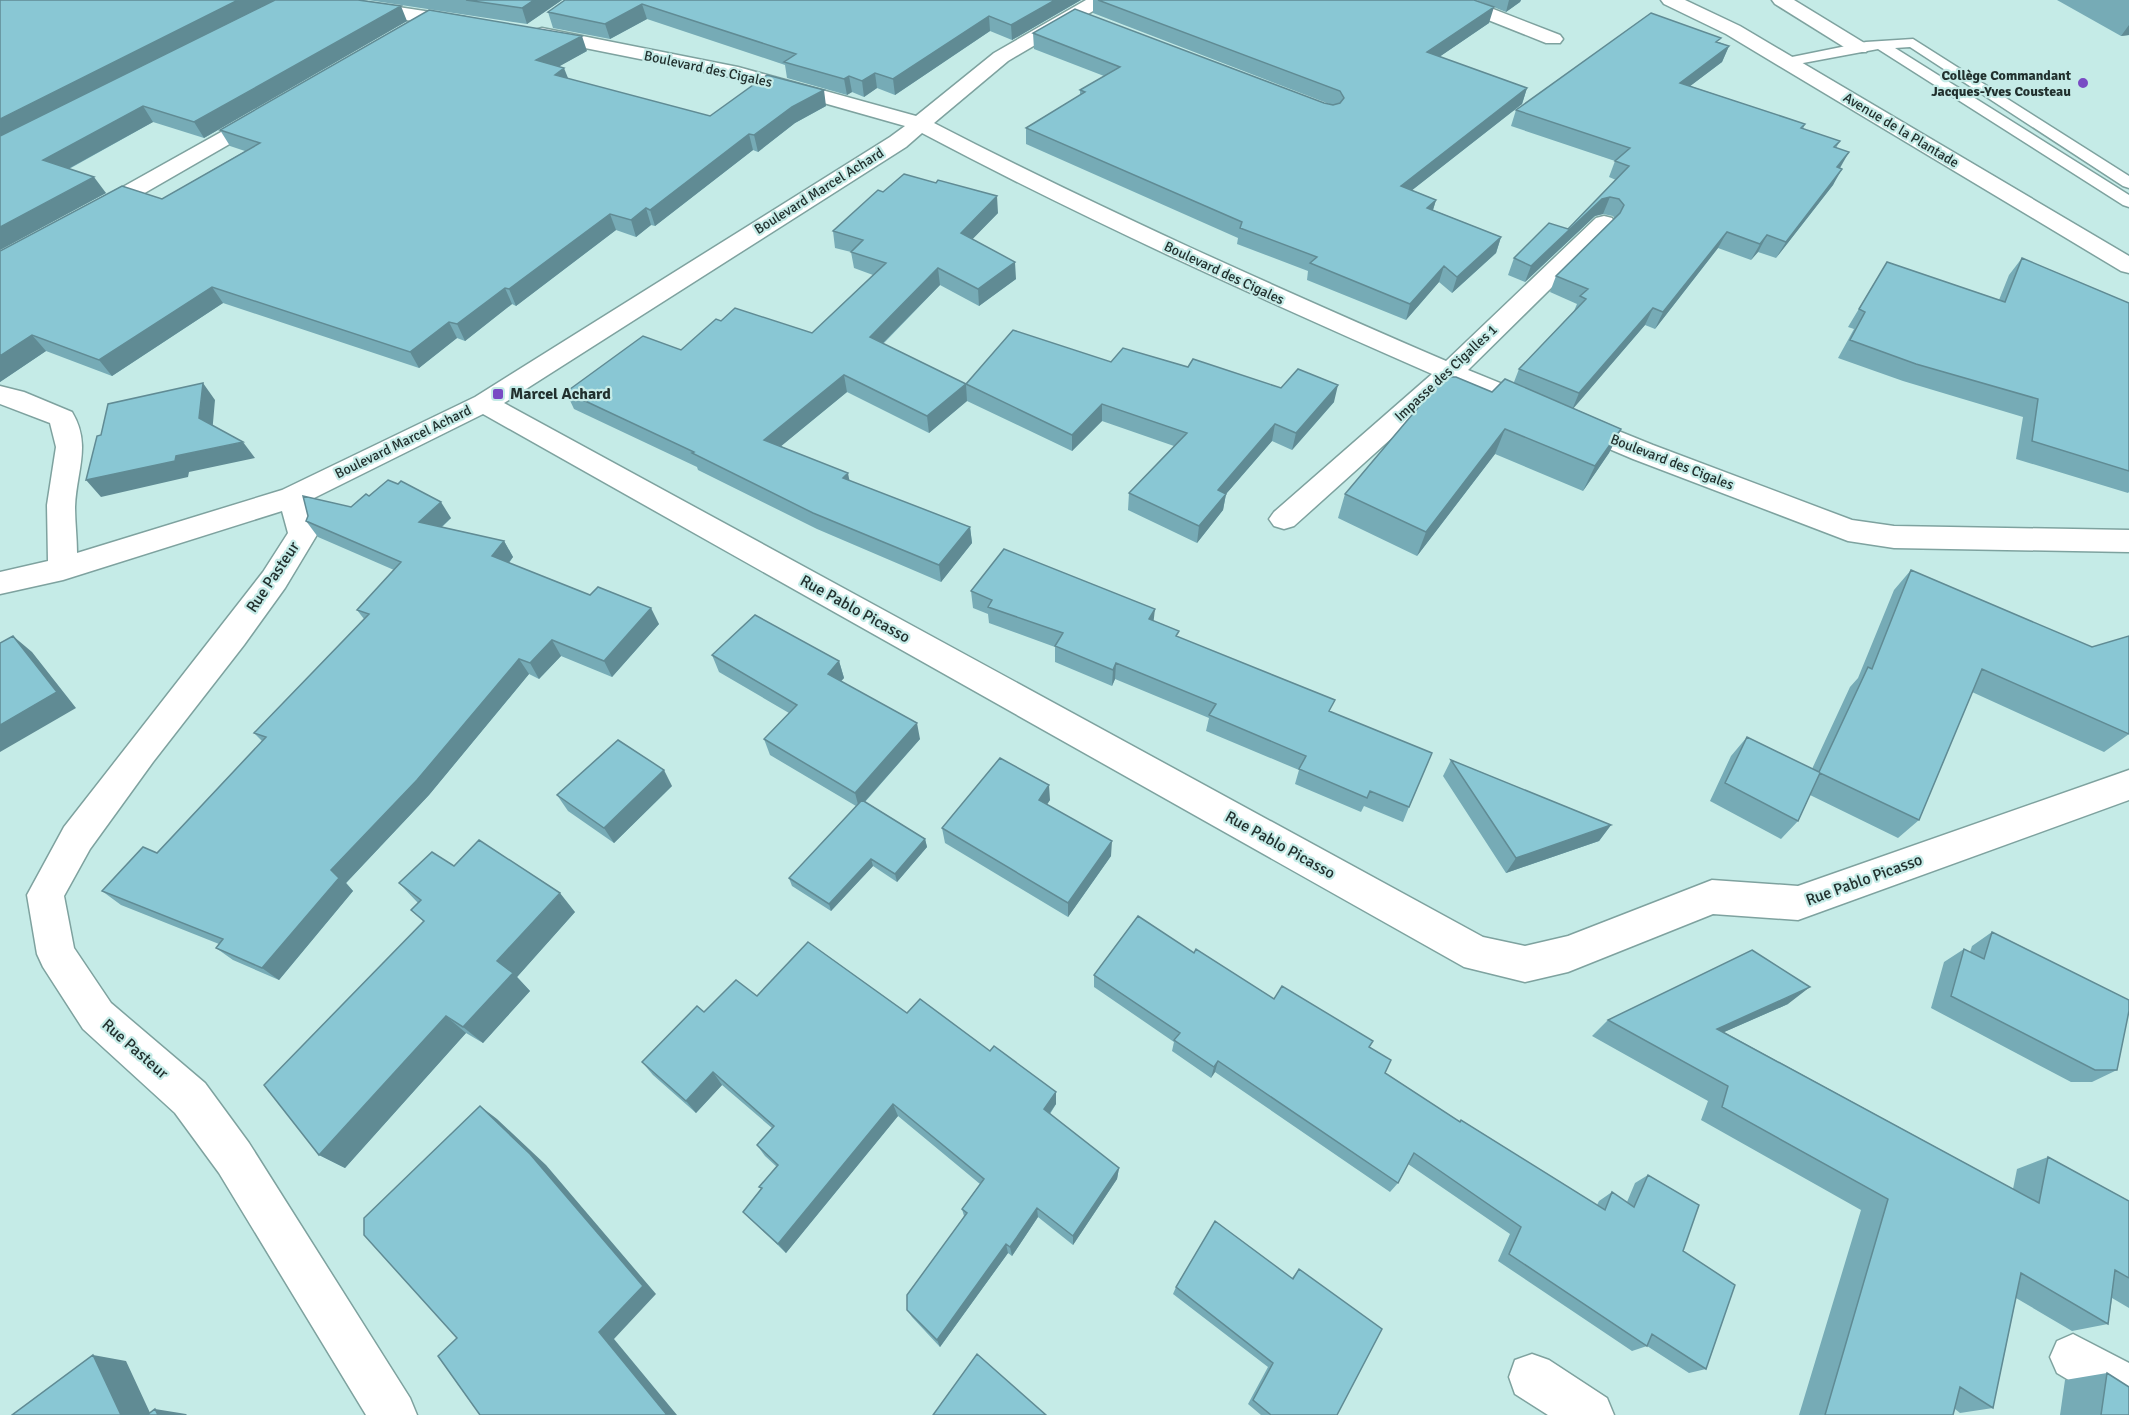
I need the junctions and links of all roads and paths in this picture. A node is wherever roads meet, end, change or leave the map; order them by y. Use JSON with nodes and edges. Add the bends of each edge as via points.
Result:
{"nodes":[{"id":1,"x":316,"y":0,"type":"edge"},
{"id":2,"x":1099,"y":0,"type":"edge"},
{"id":3,"x":1454,"y":0,"type":"edge"},
{"id":4,"x":1670,"y":0,"type":"edge"},
{"id":5,"x":1781,"y":0,"type":"edge"},
{"id":6,"x":1074,"y":15,"type":"junction"},
{"id":7,"x":431,"y":18,"type":"junction"},
{"id":8,"x":1096,"y":24,"type":"edge"},
{"id":9,"x":487,"y":26,"type":"edge"},
{"id":10,"x":534,"y":27,"type":"edge"},
{"id":11,"x":403,"y":35,"type":"edge"},
{"id":12,"x":1553,"y":39,"type":"dead end"},
{"id":13,"x":1881,"y":45,"type":"junction"},
{"id":14,"x":1859,"y":48,"type":"junction"},
{"id":15,"x":1787,"y":62,"type":"junction"},
{"id":16,"x":285,"y":104,"type":"edge"},
{"id":17,"x":921,"y":124,"type":"junction"},
{"id":18,"x":2129,"y":183,"type":"edge"},
{"id":19,"x":2129,"y":202,"type":"edge"},
{"id":20,"x":73,"y":223,"type":"edge"},
{"id":21,"x":1604,"y":223,"type":"edge"},
{"id":22,"x":2129,"y":266,"type":"edge"},
{"id":23,"x":1450,"y":372,"type":"junction"},
{"id":24,"x":0,"y":395,"type":"edge"},
{"id":25,"x":484,"y":403,"type":"junction"},
{"id":26,"x":292,"y":497,"type":"junction"},
{"id":27,"x":1284,"y":519,"type":"dead end"},
{"id":28,"x":2129,"y":541,"type":"edge"},
{"id":29,"x":63,"y":569,"type":"junction"},
{"id":30,"x":0,"y":583,"type":"edge"},
{"id":31,"x":2129,"y":785,"type":"edge"},
{"id":32,"x":2073,"y":1357,"type":"dead end"},
{"id":33,"x":1532,"y":1377,"type":"dead end"},
{"id":34,"x":2129,"y":1389,"type":"edge"},
{"id":35,"x":393,"y":1415,"type":"edge"},
{"id":36,"x":1590,"y":1415,"type":"edge"}],
"edges":[{"from":1,"to":7,"type":"street"},
{"from":2,"to":6,"type":"street","name":"Boulevard Marcel Achard"},
{"from":3,"to":12,"type":"street"},
{"from":4,"to":15,"type":"street","name":"Avenue de la Plantade"},
{"from":5,"to":14,"type":"street"},
{"from":6,"to":8,"type":"street"},
{"from":6,"to":17,"type":"street","name":"Boulevard Marcel Achard","via":[[1001,57]]},
{"from":7,"to":9,"type":"street"},
{"from":7,"to":11,"type":"street"},
{"from":10,"to":17,"type":"street","name":"Boulevard des Cigales","via":[[738,73]]},
{"from":13,"to":14,"type":"lane"},
{"from":13,"to":18,"type":"lane","via":[[1913,43]]},
{"from":13,"to":19,"type":"lane"},
{"from":14,"to":15,"type":"lane"},
{"from":15,"to":22,"type":"street","name":"Avenue de la Plantade"},
{"from":16,"to":20,"type":"street"},
{"from":17,"to":23,"type":"street","name":"Boulevard des Cigales","via":[[1070,201]]},
{"from":17,"to":25,"type":"street","name":"Boulevard Marcel Achard"},
{"from":21,"to":23,"type":"street","name":"Impasse des Cigalles 1"},
{"from":23,"to":27,"type":"street","name":"Impasse des Cigalles 1"},
{"from":23,"to":28,"type":"street","name":"Boulevard des Cigales","via":[[1643,452],[1848,530],[1894,537]]},
{"from":24,"to":29,"type":"street","via":[[62,418],[70,447],[61,505]]},
{"from":25,"to":26,"type":"street","name":"Boulevard Marcel Achard"},
{"from":25,"to":31,"type":"street","name":"Rue Pablo Picasso","via":[[1477,954],[1525,964],[1568,954],[1712,897],[1798,903]]},
{"from":26,"to":29,"type":"street","name":"Boulevard Marcel Achard"},
{"from":26,"to":35,"type":"street","name":"Rue Pasteur","via":[[303,533],[247,617],[77,838],[45,895],[56,954],[73,981],[97,1016],[190,1098],[234,1158]]},
{"from":29,"to":30,"type":"street","name":"Boulevard Marcel Achard"},
{"from":32,"to":34,"type":"street"},
{"from":33,"to":36,"type":"street"}]}
